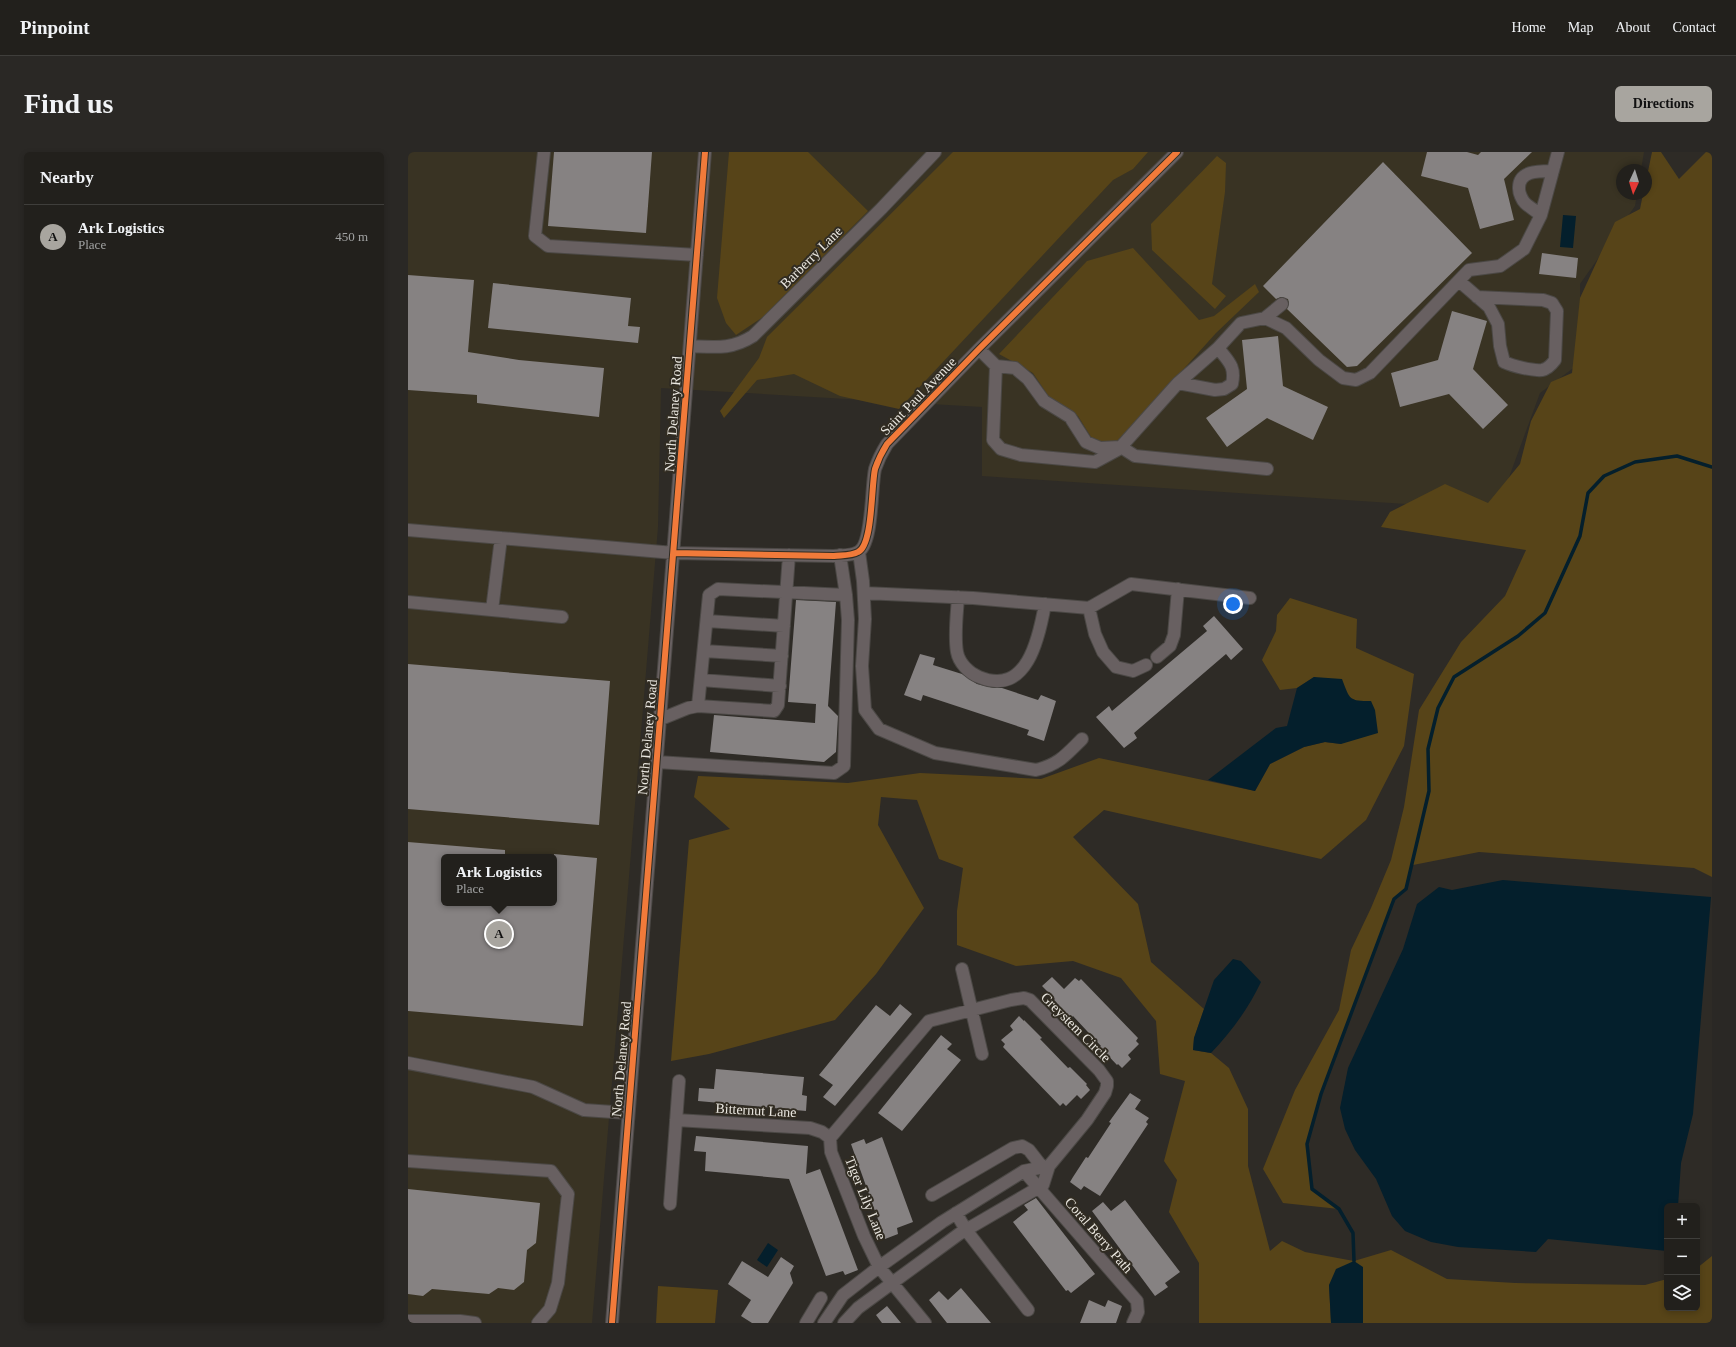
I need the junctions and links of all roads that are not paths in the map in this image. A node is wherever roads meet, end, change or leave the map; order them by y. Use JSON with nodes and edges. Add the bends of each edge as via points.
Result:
{"nodes":[{"id":1,"x":544,"y":152,"type":"edge"},
{"id":2,"x":705,"y":152,"type":"edge"},
{"id":3,"x":935,"y":152,"type":"edge"},
{"id":4,"x":1177,"y":152,"type":"edge"},
{"id":5,"x":1558,"y":152,"type":"edge"},
{"id":6,"x":1553,"y":171,"type":"junction"},
{"id":7,"x":1541,"y":215,"type":"junction"},
{"id":8,"x":698,"y":255,"type":"junction"},
{"id":9,"x":1459,"y":281,"type":"junction"},
{"id":10,"x":1477,"y":297,"type":"junction"},
{"id":11,"x":1282,"y":304,"type":"dead end"},
{"id":12,"x":1265,"y":318,"type":"junction"},
{"id":13,"x":690,"y":346,"type":"junction"},
{"id":14,"x":1218,"y":348,"type":"junction"},
{"id":15,"x":979,"y":349,"type":"junction"},
{"id":16,"x":996,"y":366,"type":"junction"},
{"id":17,"x":1178,"y":383,"type":"junction"},
{"id":18,"x":1121,"y":447,"type":"junction"},
{"id":19,"x":1267,"y":469,"type":"dead end"},
{"id":20,"x":408,"y":530,"type":"edge"},
{"id":21,"x":501,"y":538,"type":"junction"},
{"id":22,"x":859,"y":552,"type":"junction"},
{"id":23,"x":674,"y":553,"type":"junction"},
{"id":24,"x":789,"y":555,"type":"junction"},
{"id":25,"x":840,"y":556,"type":"junction"},
{"id":26,"x":1178,"y":589,"type":"junction"},
{"id":27,"x":786,"y":593,"type":"junction"},
{"id":28,"x":864,"y":593,"type":"junction"},
{"id":29,"x":846,"y":595,"type":"junction"},
{"id":30,"x":958,"y":597,"type":"junction"},
{"id":31,"x":1250,"y":598,"type":"dead end"},
{"id":32,"x":408,"y":602,"type":"edge"},
{"id":33,"x":1045,"y":604,"type":"junction"},
{"id":34,"x":1089,"y":608,"type":"junction"},
{"id":35,"x":492,"y":610,"type":"junction"},
{"id":36,"x":562,"y":617,"type":"dead end"},
{"id":37,"x":707,"y":621,"type":"junction"},
{"id":38,"x":784,"y":626,"type":"junction"},
{"id":39,"x":704,"y":650,"type":"junction"},
{"id":40,"x":782,"y":656,"type":"junction"},
{"id":41,"x":1157,"y":657,"type":"dead end"},
{"id":42,"x":1146,"y":666,"type":"dead end"},
{"id":43,"x":701,"y":680,"type":"junction"},
{"id":44,"x":780,"y":686,"type":"junction"},
{"id":45,"x":698,"y":706,"type":"junction"},
{"id":46,"x":661,"y":719,"type":"junction"},
{"id":47,"x":1082,"y":739,"type":"dead end"},
{"id":48,"x":657,"y":762,"type":"junction"},
{"id":49,"x":962,"y":969,"type":"dead end"},
{"id":50,"x":973,"y":1009,"type":"junction"},
{"id":51,"x":982,"y":1054,"type":"dead end"},
{"id":52,"x":408,"y":1063,"type":"edge"},
{"id":53,"x":679,"y":1081,"type":"dead end"},
{"id":54,"x":628,"y":1113,"type":"junction"},
{"id":55,"x":676,"y":1120,"type":"junction"},
{"id":56,"x":830,"y":1138,"type":"junction"},
{"id":57,"x":408,"y":1161,"type":"edge"},
{"id":58,"x":1046,"y":1167,"type":"junction"},
{"id":59,"x":1024,"y":1171,"type":"junction"},
{"id":60,"x":1038,"y":1188,"type":"junction"},
{"id":61,"x":932,"y":1195,"type":"dead end"},
{"id":62,"x":670,"y":1204,"type":"dead end"},
{"id":63,"x":956,"y":1213,"type":"junction"},
{"id":64,"x":966,"y":1230,"type":"junction"},
{"id":65,"x":879,"y":1266,"type":"junction"},
{"id":66,"x":892,"y":1283,"type":"junction"},
{"id":67,"x":821,"y":1298,"type":"dead end"},
{"id":68,"x":1028,"y":1310,"type":"dead end"},
{"id":69,"x":408,"y":1321,"type":"edge"},
{"id":70,"x":475,"y":1323,"type":"edge"},
{"id":71,"x":538,"y":1323,"type":"edge"},
{"id":72,"x":612,"y":1323,"type":"edge"},
{"id":73,"x":806,"y":1323,"type":"edge"},
{"id":74,"x":824,"y":1323,"type":"edge"},
{"id":75,"x":844,"y":1323,"type":"edge"},
{"id":76,"x":925,"y":1323,"type":"edge"},
{"id":77,"x":1133,"y":1323,"type":"edge"}],
"edges":[{"from":1,"to":8,"type":"street","via":[[535,236],[548,246]]},
{"from":2,"to":8,"type":"street","name":"North Delaney Road"},
{"from":3,"to":13,"type":"street","name":"Barberry Lane","via":[[753,336],[730,347]]},
{"from":4,"to":15,"type":"street","name":"Saint Paul Avenue"},
{"from":5,"to":6,"type":"street"},
{"from":6,"to":7,"type":"street"},
{"from":6,"to":7,"type":"street","via":[[1530,173],[1521,179],[1519,185],[1524,202]]},
{"from":7,"to":9,"type":"street","via":[[1524,249],[1500,266],[1469,270]]},
{"from":8,"to":13,"type":"street","name":"North Delaney Road"},
{"from":9,"to":10,"type":"street"},
{"from":9,"to":12,"type":"street","via":[[1370,373],[1356,380],[1343,378],[1319,360],[1286,328]]},
{"from":10,"to":10,"type":"street","via":[[1498,324],[1504,362],[1512,366],[1543,370],[1555,360],[1557,312],[1552,303],[1543,300]]},
{"from":11,"to":12,"type":"street"},
{"from":12,"to":14,"type":"street","via":[[1242,323]]},
{"from":13,"to":23,"type":"street","name":"North Delaney Road"},
{"from":14,"to":17,"type":"street"},
{"from":14,"to":17,"type":"street","via":[[1233,367],[1232,384],[1224,389],[1215,390]]},
{"from":15,"to":16,"type":"street"},
{"from":15,"to":22,"type":"street","name":"Saint Paul Avenue","via":[[887,444],[878,459],[868,536],[865,546]]},
{"from":16,"to":18,"type":"street","via":[[1015,368],[1028,379],[1044,401],[1070,418],[1086,442],[1100,448]]},
{"from":16,"to":18,"type":"street","via":[[993,440],[1001,449],[1021,455],[1095,462]]},
{"from":17,"to":18,"type":"street"},
{"from":18,"to":19,"type":"street","via":[[1135,456]]},
{"from":20,"to":21,"type":"street"},
{"from":21,"to":23,"type":"street"},
{"from":21,"to":35,"type":"street"},
{"from":22,"to":25,"type":"street"},
{"from":22,"to":28,"type":"street"},
{"from":23,"to":24,"type":"street"},
{"from":23,"to":46,"type":"street","name":"North Delaney Road"},
{"from":24,"to":25,"type":"street"},
{"from":24,"to":27,"type":"street"},
{"from":25,"to":29,"type":"street"},
{"from":26,"to":31,"type":"street"},
{"from":26,"to":34,"type":"street","via":[[1130,584]]},
{"from":26,"to":41,"type":"street","via":[[1174,635],[1170,646]]},
{"from":27,"to":29,"type":"street"},
{"from":27,"to":37,"type":"street","via":[[718,589],[709,595]]},
{"from":27,"to":38,"type":"street"},
{"from":28,"to":30,"type":"street"},
{"from":28,"to":47,"type":"street","via":[[862,666],[865,710],[879,729],[935,753],[1036,770],[1050,767]]},
{"from":29,"to":48,"type":"street","via":[[848,620],[844,766],[834,773]]},
{"from":30,"to":33,"type":"street"},
{"from":30,"to":33,"type":"street","via":[[957,653],[963,666],[977,676],[992,681],[1015,676],[1024,667],[1039,634]]},
{"from":32,"to":35,"type":"street"},
{"from":33,"to":34,"type":"street"},
{"from":34,"to":42,"type":"street","via":[[1095,634],[1103,652],[1116,667],[1133,671]]},
{"from":35,"to":36,"type":"street"},
{"from":37,"to":38,"type":"street"},
{"from":37,"to":39,"type":"street"},
{"from":38,"to":40,"type":"street"},
{"from":39,"to":40,"type":"street"},
{"from":39,"to":43,"type":"street"},
{"from":40,"to":44,"type":"street"},
{"from":43,"to":44,"type":"street"},
{"from":43,"to":45,"type":"street"},
{"from":44,"to":45,"type":"street","via":[[778,705],[774,711]]},
{"from":45,"to":46,"type":"street"},
{"from":46,"to":48,"type":"street","name":"North Delaney Road"},
{"from":48,"to":54,"type":"street","name":"North Delaney Road"},
{"from":49,"to":50,"type":"street"},
{"from":50,"to":51,"type":"street"},
{"from":50,"to":56,"type":"street","name":"Greystem Circle","via":[[929,1021]]},
{"from":50,"to":58,"type":"street","name":"Greystem Circle","via":[[1011,1000],[1030,1000],[1107,1081],[1105,1093],[1087,1120]]},
{"from":52,"to":54,"type":"street","via":[[533,1087],[584,1110]]},
{"from":53,"to":55,"type":"street"},
{"from":54,"to":72,"type":"street","name":"North Delaney Road"},
{"from":55,"to":56,"type":"street","name":"Bitternut Lane","via":[[810,1128]]},
{"from":55,"to":62,"type":"street"},
{"from":56,"to":65,"type":"street","name":"Tiger Lily Lane","via":[[831,1152],[864,1236]]},
{"from":57,"to":71,"type":"street","via":[[551,1171],[568,1194],[558,1284],[550,1309]]},
{"from":58,"to":59,"type":"street"},
{"from":58,"to":60,"type":"street","name":"Greystem Circle","via":[[1043,1185]]},
{"from":58,"to":61,"type":"street","via":[[1022,1146],[1012,1148]]},
{"from":59,"to":60,"type":"street","name":"Coral Berry Path"},
{"from":59,"to":63,"type":"street"},
{"from":60,"to":64,"type":"street","name":"Greystem Circle"},
{"from":60,"to":77,"type":"street","name":"Coral Berry Path","via":[[1138,1301],[1138,1312]]},
{"from":63,"to":64,"type":"street"},
{"from":63,"to":65,"type":"street"},
{"from":64,"to":66,"type":"street","name":"Greystem Circle"},
{"from":64,"to":68,"type":"street"},
{"from":65,"to":66,"type":"street"},
{"from":65,"to":74,"type":"street","via":[[843,1295]]},
{"from":66,"to":75,"type":"street","name":"Greystem Circle","via":[[858,1308]]},
{"from":66,"to":76,"type":"street"},
{"from":67,"to":73,"type":"street"},
{"from":69,"to":70,"type":"street"}]}
